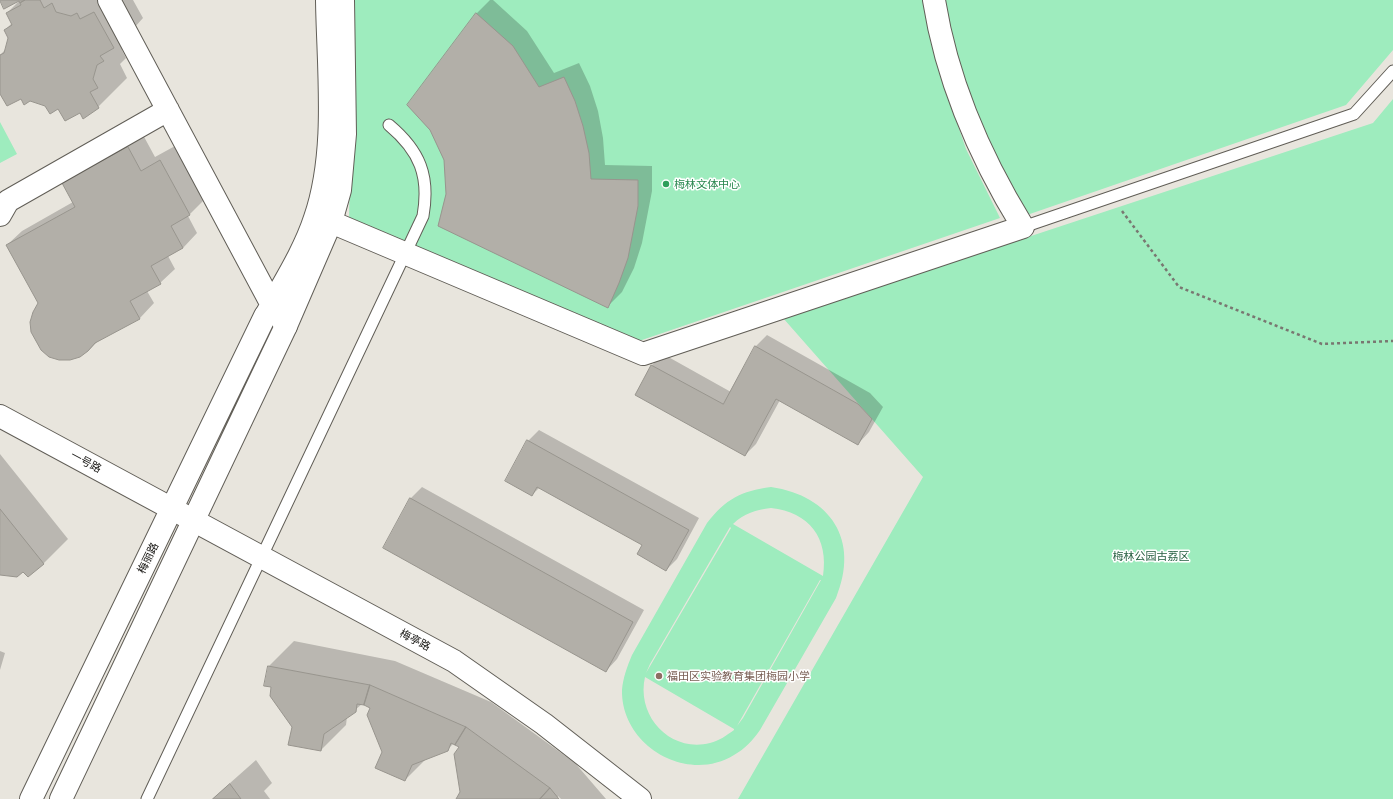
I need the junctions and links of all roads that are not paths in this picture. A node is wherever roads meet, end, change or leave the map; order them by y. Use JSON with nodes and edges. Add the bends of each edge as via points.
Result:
{"nodes":[{"id":1,"x":109,"y":0,"type":"edge"},
{"id":2,"x":327,"y":0,"type":"edge"},
{"id":3,"x":343,"y":0,"type":"edge"},
{"id":4,"x":934,"y":0,"type":"edge"},
{"id":5,"x":1393,"y":71,"type":"edge"},
{"id":6,"x":168,"y":110,"type":"junction"},
{"id":7,"x":389,"y":125,"type":"dead end"},
{"id":8,"x":0,"y":215,"type":"edge"},
{"id":9,"x":331,"y":222,"type":"junction"},
{"id":10,"x":1023,"y":227,"type":"junction"},
{"id":11,"x":407,"y":254,"type":"junction"},
{"id":12,"x":268,"y":311,"type":"junction"},
{"id":13,"x":286,"y":326,"type":"junction"},
{"id":14,"x":0,"y":416,"type":"edge"},
{"id":15,"x":172,"y":508,"type":"junction"},
{"id":16,"x":194,"y":520,"type":"junction"},
{"id":17,"x":262,"y":557,"type":"junction"},
{"id":18,"x":31,"y":799,"type":"edge"},
{"id":19,"x":61,"y":799,"type":"edge"},
{"id":20,"x":147,"y":799,"type":"edge"},
{"id":21,"x":640,"y":799,"type":"edge"}],
"edges":[{"from":1,"to":6,"type":"street"},
{"from":2,"to":12,"type":"street","name":"梅丽路","via":[[329,114],[323,189],[311,231]]},
{"from":3,"to":9,"type":"street","via":[[344,152],[340,190]]},
{"from":4,"to":10,"type":"street","via":[[944,49],[968,122],[991,171]]},
{"from":5,"to":10,"type":"lane","via":[[1354,114]]},
{"from":6,"to":8,"type":"street","via":[[8,201]]},
{"from":6,"to":12,"type":"street"},
{"from":7,"to":11,"type":"lane","via":[[405,138],[416,155],[424,175],[426,196],[423,216]]},
{"from":9,"to":11,"type":"street"},
{"from":9,"to":13,"type":"street"},
{"from":10,"to":11,"type":"street","via":[[643,354]]},
{"from":11,"to":17,"type":"lane"},
{"from":12,"to":13,"type":"street"},
{"from":12,"to":15,"type":"street","name":"梅丽路"},
{"from":13,"to":16,"type":"street"},
{"from":14,"to":15,"type":"street","name":"一号路"},
{"from":15,"to":16,"type":"street","name":"梅亭路"},
{"from":15,"to":18,"type":"street","name":"梅丽路"},
{"from":16,"to":17,"type":"street","name":"梅亭路"},
{"from":16,"to":19,"type":"street"},
{"from":17,"to":20,"type":"lane"},
{"from":17,"to":21,"type":"street","name":"梅亭路","via":[[454,661],[544,724]]}]}
